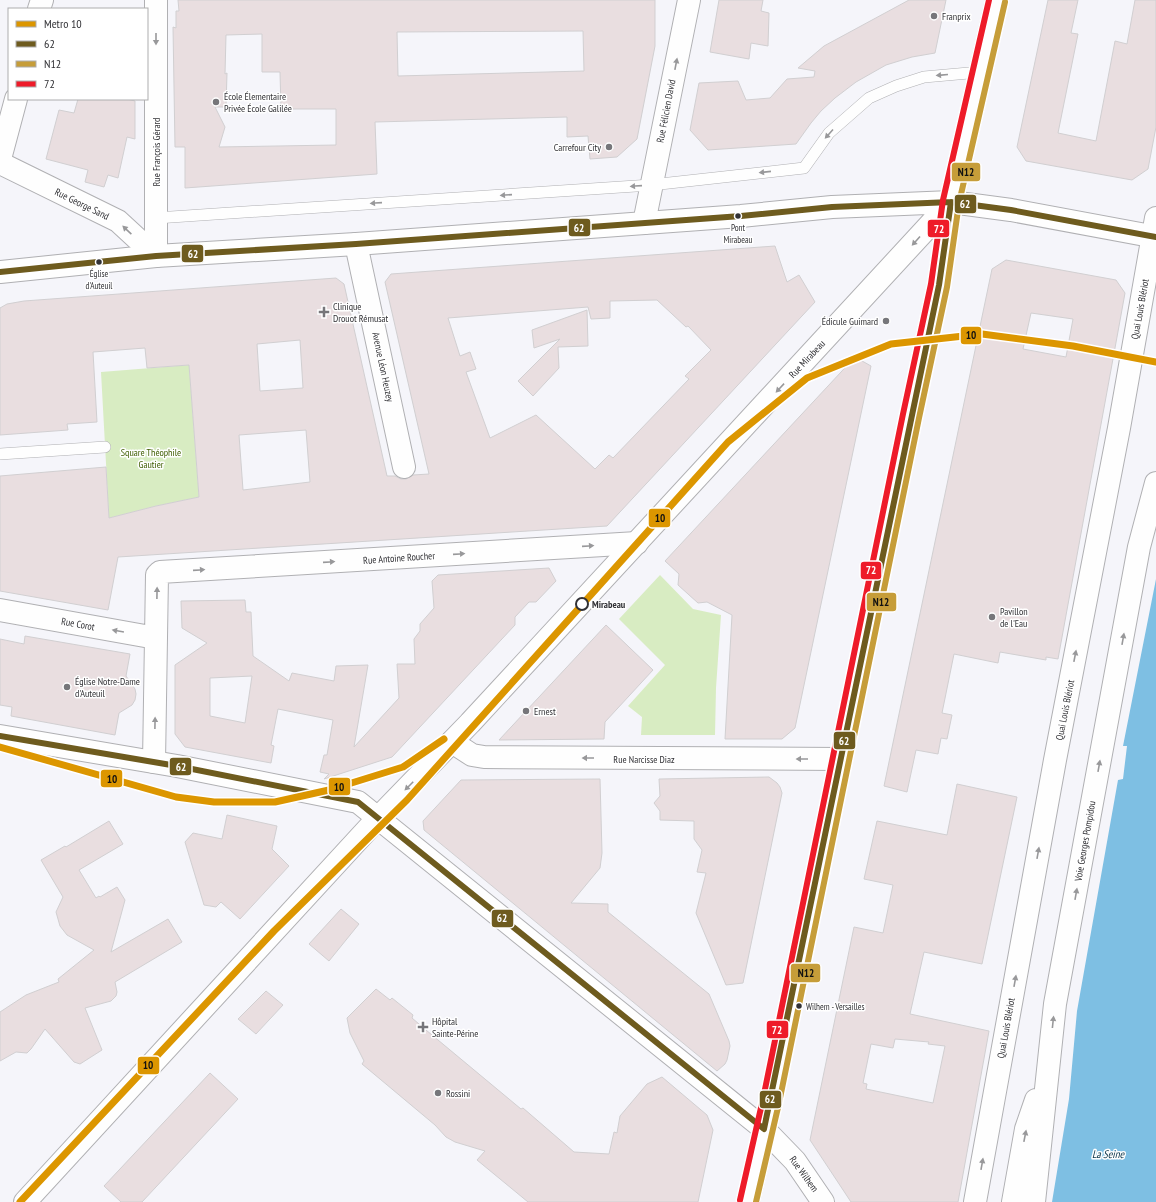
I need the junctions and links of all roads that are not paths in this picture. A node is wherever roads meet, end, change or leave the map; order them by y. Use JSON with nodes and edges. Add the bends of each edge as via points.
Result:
{"nodes":[{"id":1,"x":156,"y":0,"type":"edge"},
{"id":2,"x":689,"y":0,"type":"edge"},
{"id":3,"x":997,"y":0,"type":"edge"},
{"id":4,"x":980,"y":72,"type":"junction"},
{"id":5,"x":16,"y":100,"type":"edge"},
{"id":6,"x":0,"y":159,"type":"edge"},
{"id":7,"x":0,"y":163,"type":"edge"},
{"id":8,"x":651,"y":185,"type":"junction"},
{"id":9,"x":951,"y":202,"type":"junction"},
{"id":10,"x":156,"y":218,"type":"junction"},
{"id":11,"x":644,"y":223,"type":"junction"},
{"id":12,"x":1155,"y":230,"type":"edge"},
{"id":13,"x":356,"y":244,"type":"junction"},
{"id":14,"x":156,"y":256,"type":"junction"},
{"id":15,"x":0,"y":272,"type":"edge"},
{"id":16,"x":105,"y":447,"type":"dead end"},
{"id":17,"x":0,"y":454,"type":"edge"},
{"id":18,"x":404,"y":467,"type":"dead end"},
{"id":19,"x":1156,"y":483,"type":"edge"},
{"id":20,"x":637,"y":543,"type":"junction"},
{"id":21,"x":0,"y":610,"type":"edge"},
{"id":22,"x":156,"y":638,"type":"junction"},
{"id":23,"x":0,"y":736,"type":"edge"},
{"id":24,"x":452,"y":742,"type":"junction"},
{"id":25,"x":841,"y":759,"type":"junction"},
{"id":26,"x":154,"y":762,"type":"junction"},
{"id":27,"x":378,"y":819,"type":"junction"},
{"id":28,"x":1049,"y":1061,"type":"junction"},
{"id":29,"x":764,"y":1129,"type":"junction"},
{"id":30,"x":25,"y":1202,"type":"edge"},
{"id":31,"x":748,"y":1202,"type":"edge"},
{"id":32,"x":823,"y":1202,"type":"edge"},
{"id":33,"x":975,"y":1202,"type":"edge"},
{"id":34,"x":1013,"y":1202,"type":"edge"},
{"id":35,"x":1034,"y":1202,"type":"edge"}],
"edges":[{"from":1,"to":10,"type":"street","name":"Rue François Gérard","one_way":true},
{"from":8,"to":2,"type":"street","name":"Rue Félicien David","one_way":true},
{"from":3,"to":4,"type":"street"},
{"from":4,"to":8,"type":"lane","one_way":true,"via":[[924,77],[869,98],[829,133],[804,168]]},
{"from":4,"to":9,"type":"street"},
{"from":5,"to":6,"type":"street"},
{"from":14,"to":7,"type":"street","name":"Rue George Sand","one_way":true,"via":[[118,221]]},
{"from":8,"to":10,"type":"lane","one_way":true},
{"from":8,"to":11,"type":"street","name":"Rue Félicien David"},
{"from":9,"to":11,"type":"street","via":[[832,208]]},
{"from":9,"to":12,"type":"street"},
{"from":9,"to":20,"type":"street","name":"Rue Mirabeau","one_way":true},
{"from":9,"to":25,"type":"street","via":[[939,285]]},
{"from":10,"to":14,"type":"street","name":"Rue François Gérard"},
{"from":11,"to":13,"type":"street"},
{"from":33,"to":12,"type":"street","name":"Quai Louis Blériot","one_way":true},
{"from":13,"to":14,"type":"street"},
{"from":13,"to":18,"type":"street","name":"Avenue Léon Heuzey"},
{"from":14,"to":15,"type":"street"},
{"from":16,"to":17,"type":"lane"},
{"from":28,"to":19,"type":"street","name":"Voie Georges Pompidou","one_way":true,"via":[[1055,1004],[1139,547]]},
{"from":22,"to":20,"type":"street","name":"Rue Antoine Roucher","one_way":true,"via":[[157,576],[160,572]]},
{"from":20,"to":24,"type":"street","name":"Rue Mirabeau"},
{"from":22,"to":21,"type":"street","name":"Rue Corot","one_way":true},
{"from":26,"to":22,"type":"street","one_way":true},
{"from":23,"to":26,"type":"street","name":"Rue Wilhem"},
{"from":25,"to":24,"type":"street","name":"Rue Narcisse Diaz","one_way":true,"via":[[484,758]]},
{"from":24,"to":27,"type":"street","name":"Rue Mirabeau","one_way":true},
{"from":25,"to":29,"type":"street"},
{"from":26,"to":27,"type":"street","name":"Rue Wilhem","via":[[358,802]]},
{"from":27,"to":29,"type":"street","name":"Rue Wilhem"},
{"from":27,"to":30,"type":"street","name":"Rue Mirabeau"},
{"from":34,"to":28,"type":"street","one_way":true,"via":[[1026,1129]]},
{"from":28,"to":35,"type":"street","name":"Voie Georges Pompidou"},
{"from":29,"to":31,"type":"street"},
{"from":29,"to":32,"type":"street","name":"Rue Wilhem","via":[[795,1160]]}]}
